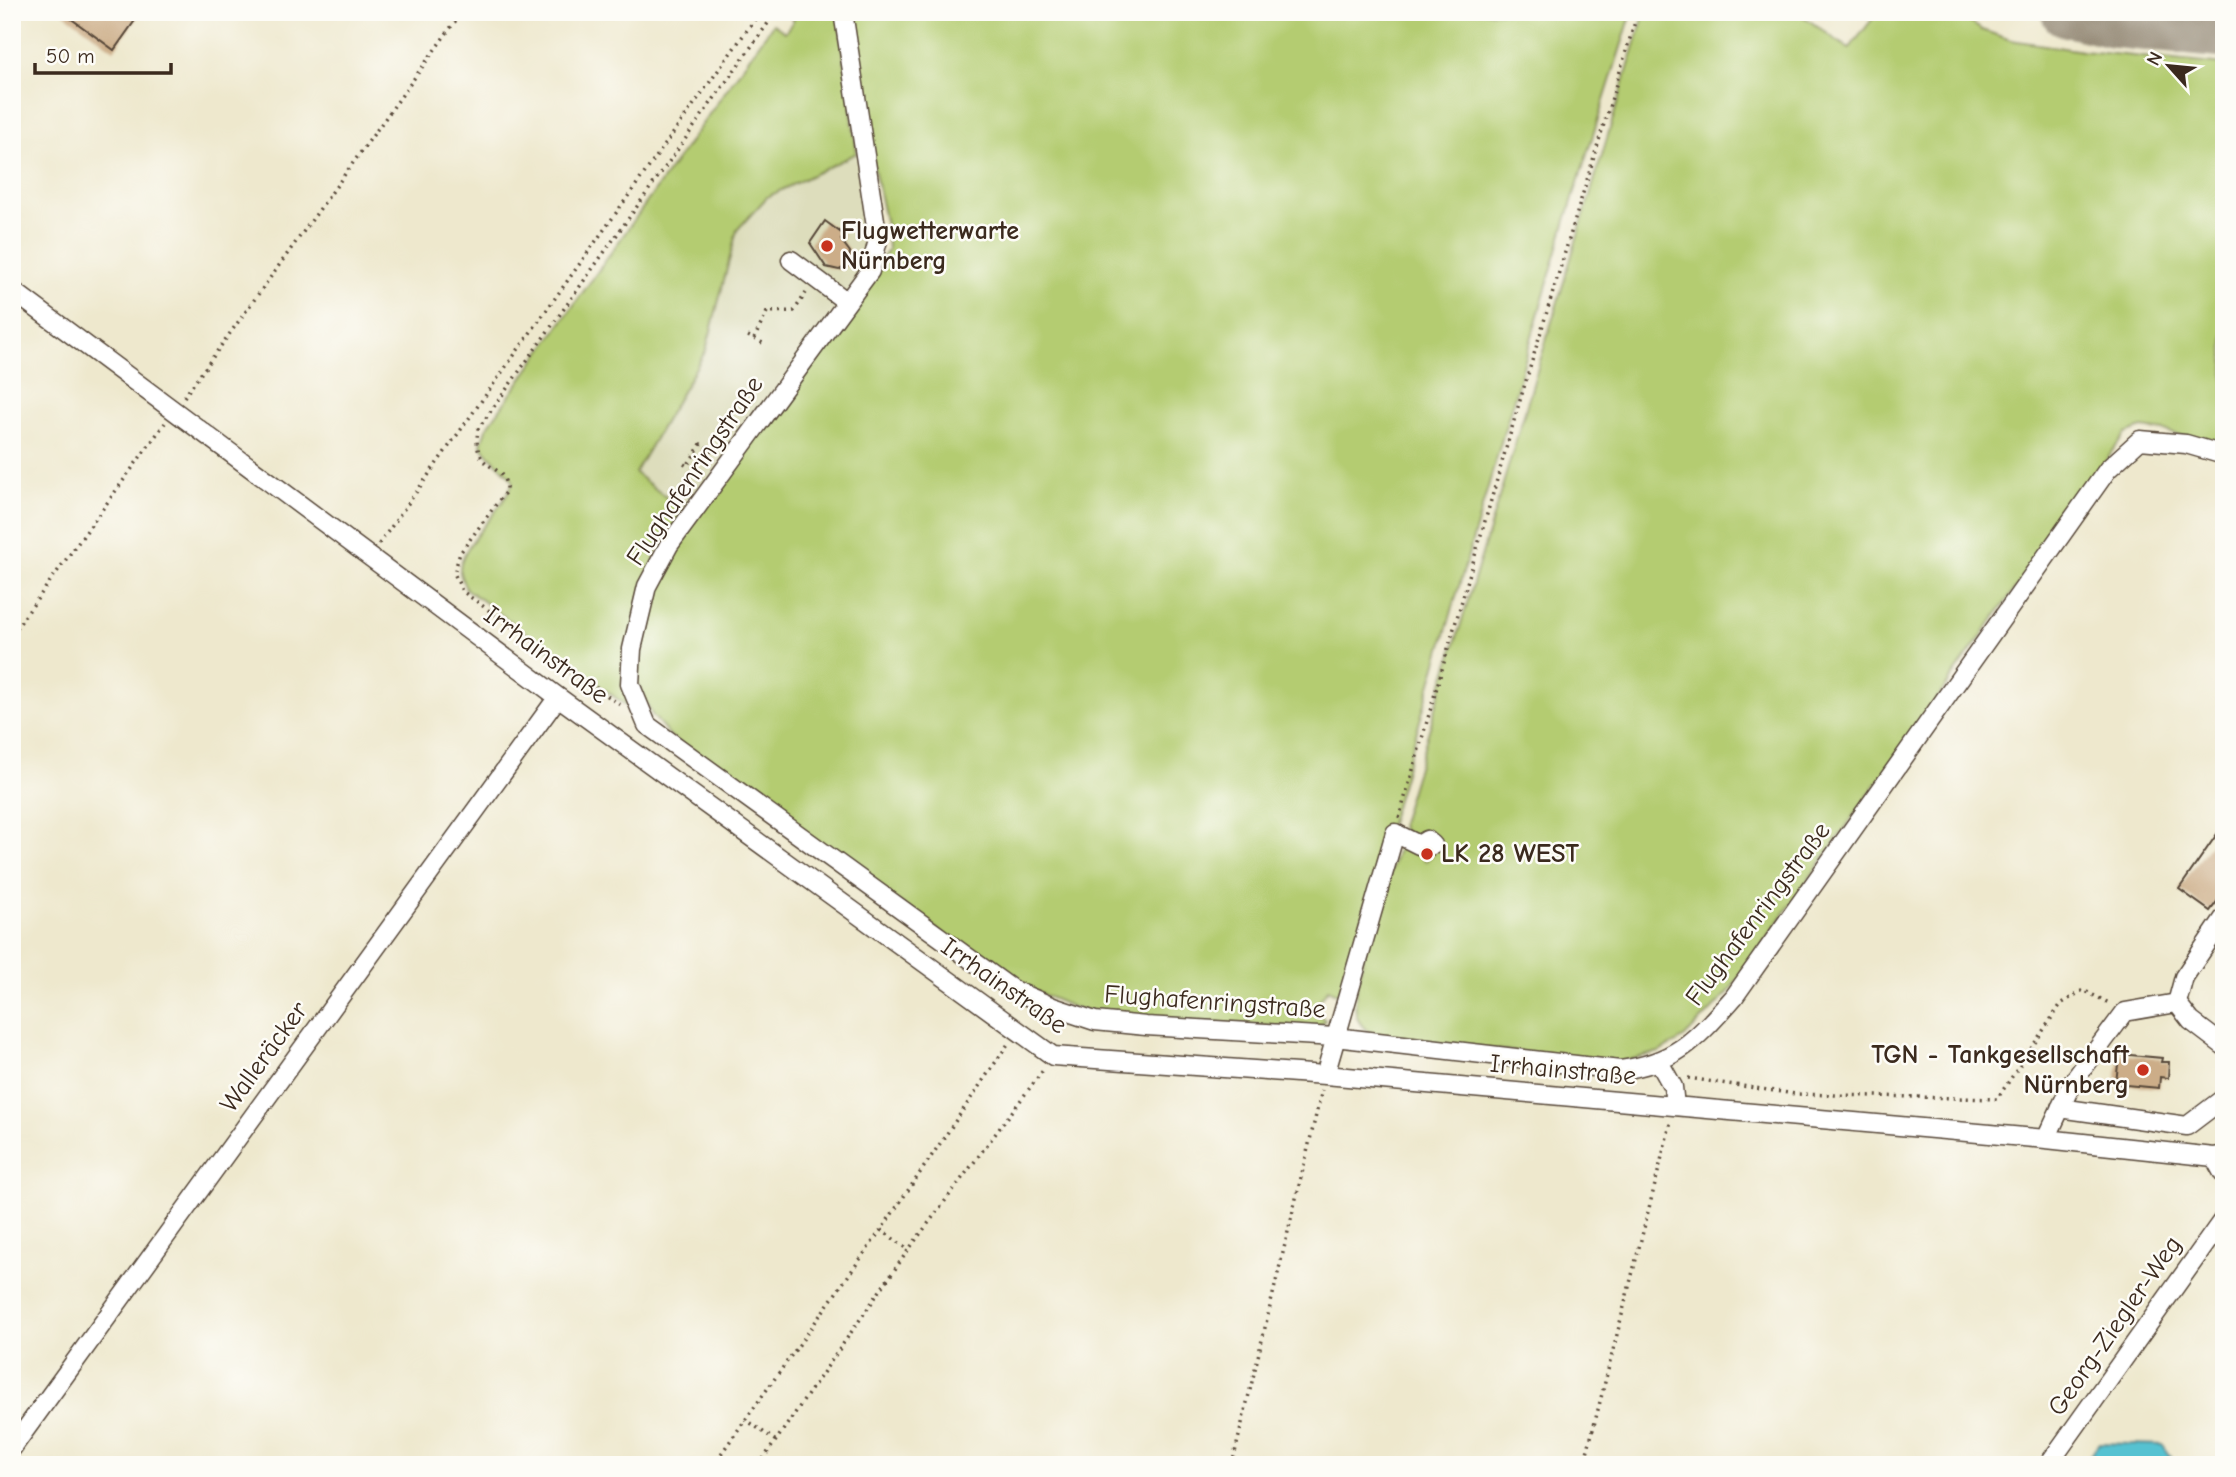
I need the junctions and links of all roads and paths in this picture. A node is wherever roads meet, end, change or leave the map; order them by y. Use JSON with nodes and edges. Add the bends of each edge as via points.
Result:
{"nodes":[{"id":1,"x":462,"y":12,"type":"edge"},
{"id":2,"x":760,"y":12,"type":"edge"},
{"id":3,"x":776,"y":12,"type":"edge"},
{"id":4,"x":843,"y":12,"type":"edge"},
{"id":5,"x":1638,"y":12,"type":"edge"},
{"id":6,"x":791,"y":260,"type":"dead end"},
{"id":7,"x":816,"y":279,"type":"junction"},
{"id":8,"x":12,"y":290,"type":"edge"},
{"id":9,"x":847,"y":302,"type":"junction"},
{"id":10,"x":748,"y":336,"type":"dead end"},
{"id":11,"x":754,"y":339,"type":"junction"},
{"id":12,"x":767,"y":345,"type":"dead end"},
{"id":13,"x":173,"y":411,"type":"junction"},
{"id":14,"x":2224,"y":455,"type":"edge"},
{"id":15,"x":728,"y":463,"type":"junction"},
{"id":16,"x":684,"y":464,"type":"dead end"},
{"id":17,"x":370,"y":557,"type":"junction"},
{"id":18,"x":12,"y":634,"type":"edge"},
{"id":19,"x":558,"y":697,"type":"junction"},
{"id":20,"x":647,"y":725,"type":"junction"},
{"id":21,"x":1395,"y":833,"type":"junction"},
{"id":22,"x":1433,"y":845,"type":"dead end"},
{"id":23,"x":2224,"y":918,"type":"edge"},
{"id":24,"x":2177,"y":1003,"type":"junction"},
{"id":25,"x":2125,"y":1012,"type":"junction"},
{"id":26,"x":1017,"y":1031,"type":"junction"},
{"id":27,"x":1335,"y":1037,"type":"junction"},
{"id":28,"x":2224,"y":1046,"type":"edge"},
{"id":29,"x":1053,"y":1056,"type":"junction"},
{"id":30,"x":1662,"y":1068,"type":"junction"},
{"id":31,"x":1325,"y":1075,"type":"junction"},
{"id":32,"x":2224,"y":1098,"type":"edge"},
{"id":33,"x":1675,"y":1106,"type":"junction"},
{"id":34,"x":2060,"y":1108,"type":"junction"},
{"id":35,"x":2046,"y":1139,"type":"junction"},
{"id":36,"x":2219,"y":1156,"type":"edge"},
{"id":37,"x":2224,"y":1175,"type":"edge"},
{"id":38,"x":2224,"y":1218,"type":"edge"},
{"id":39,"x":881,"y":1230,"type":"junction"},
{"id":40,"x":909,"y":1249,"type":"junction"},
{"id":41,"x":745,"y":1419,"type":"junction"},
{"id":42,"x":776,"y":1441,"type":"junction"},
{"id":43,"x":12,"y":1448,"type":"edge"},
{"id":44,"x":713,"y":1465,"type":"edge"},
{"id":45,"x":759,"y":1465,"type":"edge"},
{"id":46,"x":1232,"y":1465,"type":"edge"},
{"id":47,"x":1584,"y":1465,"type":"edge"},
{"id":48,"x":2048,"y":1465,"type":"edge"}],
"edges":[{"from":1,"to":13,"type":"path"},
{"from":2,"to":17,"type":"path"},
{"from":3,"to":20,"type":"path","via":[[478,429],[476,445],[482,460],[507,482],[506,491],[460,553],[454,573],[462,591]]},
{"from":4,"to":9,"type":"street","name":"Flughafenringstraße","via":[[878,240],[870,271]]},
{"from":5,"to":21,"type":"path"},
{"from":6,"to":7,"type":"street"},
{"from":7,"to":9,"type":"street"},
{"from":7,"to":11,"type":"path","via":[[794,311],[767,312]]},
{"from":8,"to":13,"type":"street","name":"Irrhainstraße"},
{"from":9,"to":15,"type":"street","name":"Flughafenringstraße"},
{"from":10,"to":11,"type":"path"},
{"from":11,"to":12,"type":"path"},
{"from":13,"to":17,"type":"street","name":"Irrhainstraße"},
{"from":13,"to":18,"type":"path"},
{"from":14,"to":30,"type":"street","name":"Flughafenringstraße","via":[[2186,444],[2140,440],[2108,470],[1734,997]]},
{"from":15,"to":16,"type":"path","via":[[701,444],[687,466]]},
{"from":15,"to":20,"type":"street","name":"Flughafenringstraße","via":[[669,545],[647,586],[632,649],[630,684]]},
{"from":17,"to":19,"type":"street","name":"Irrhainstraße"},
{"from":19,"to":26,"type":"street","name":"Irrhainstraße"},
{"from":19,"to":43,"type":"street","name":"Walleräcker"},
{"from":20,"to":27,"type":"street","name":"Flughafenringstraße","via":[[1013,989],[1095,1021]]},
{"from":21,"to":22,"type":"street","via":[[1419,845],[1427,840]]},
{"from":21,"to":27,"type":"street"},
{"from":23,"to":24,"type":"street","via":[[2184,977]]},
{"from":24,"to":25,"type":"street"},
{"from":24,"to":28,"type":"street","via":[[2191,1021]]},
{"from":25,"to":30,"type":"path","via":[[2083,990],[2062,1004],[1997,1099],[1795,1094]]},
{"from":25,"to":34,"type":"street","via":[[2072,1083]]},
{"from":26,"to":29,"type":"street","name":"Irrhainstraße"},
{"from":26,"to":39,"type":"path"},
{"from":27,"to":30,"type":"street","name":"Flughafenringstraße","via":[[1620,1070]]},
{"from":27,"to":31,"type":"street"},
{"from":29,"to":31,"type":"street","name":"Irrhainstraße"},
{"from":29,"to":40,"type":"path"},
{"from":30,"to":33,"type":"street","via":[[1673,1087]]},
{"from":31,"to":33,"type":"street","name":"Irrhainstraße"},
{"from":31,"to":46,"type":"path"},
{"from":32,"to":34,"type":"street","via":[[2187,1126]]},
{"from":33,"to":35,"type":"street","name":"Irrhainstraße"},
{"from":33,"to":47,"type":"path"},
{"from":34,"to":35,"type":"street"},
{"from":35,"to":36,"type":"street","name":"Irrhainstraße"},
{"from":36,"to":37,"type":"street"},
{"from":38,"to":48,"type":"street","name":"Georg-Ziegler-Weg"},
{"from":39,"to":40,"type":"path"},
{"from":39,"to":41,"type":"path"},
{"from":40,"to":42,"type":"path"},
{"from":41,"to":42,"type":"path"},
{"from":41,"to":44,"type":"path"},
{"from":42,"to":45,"type":"path"}]}
